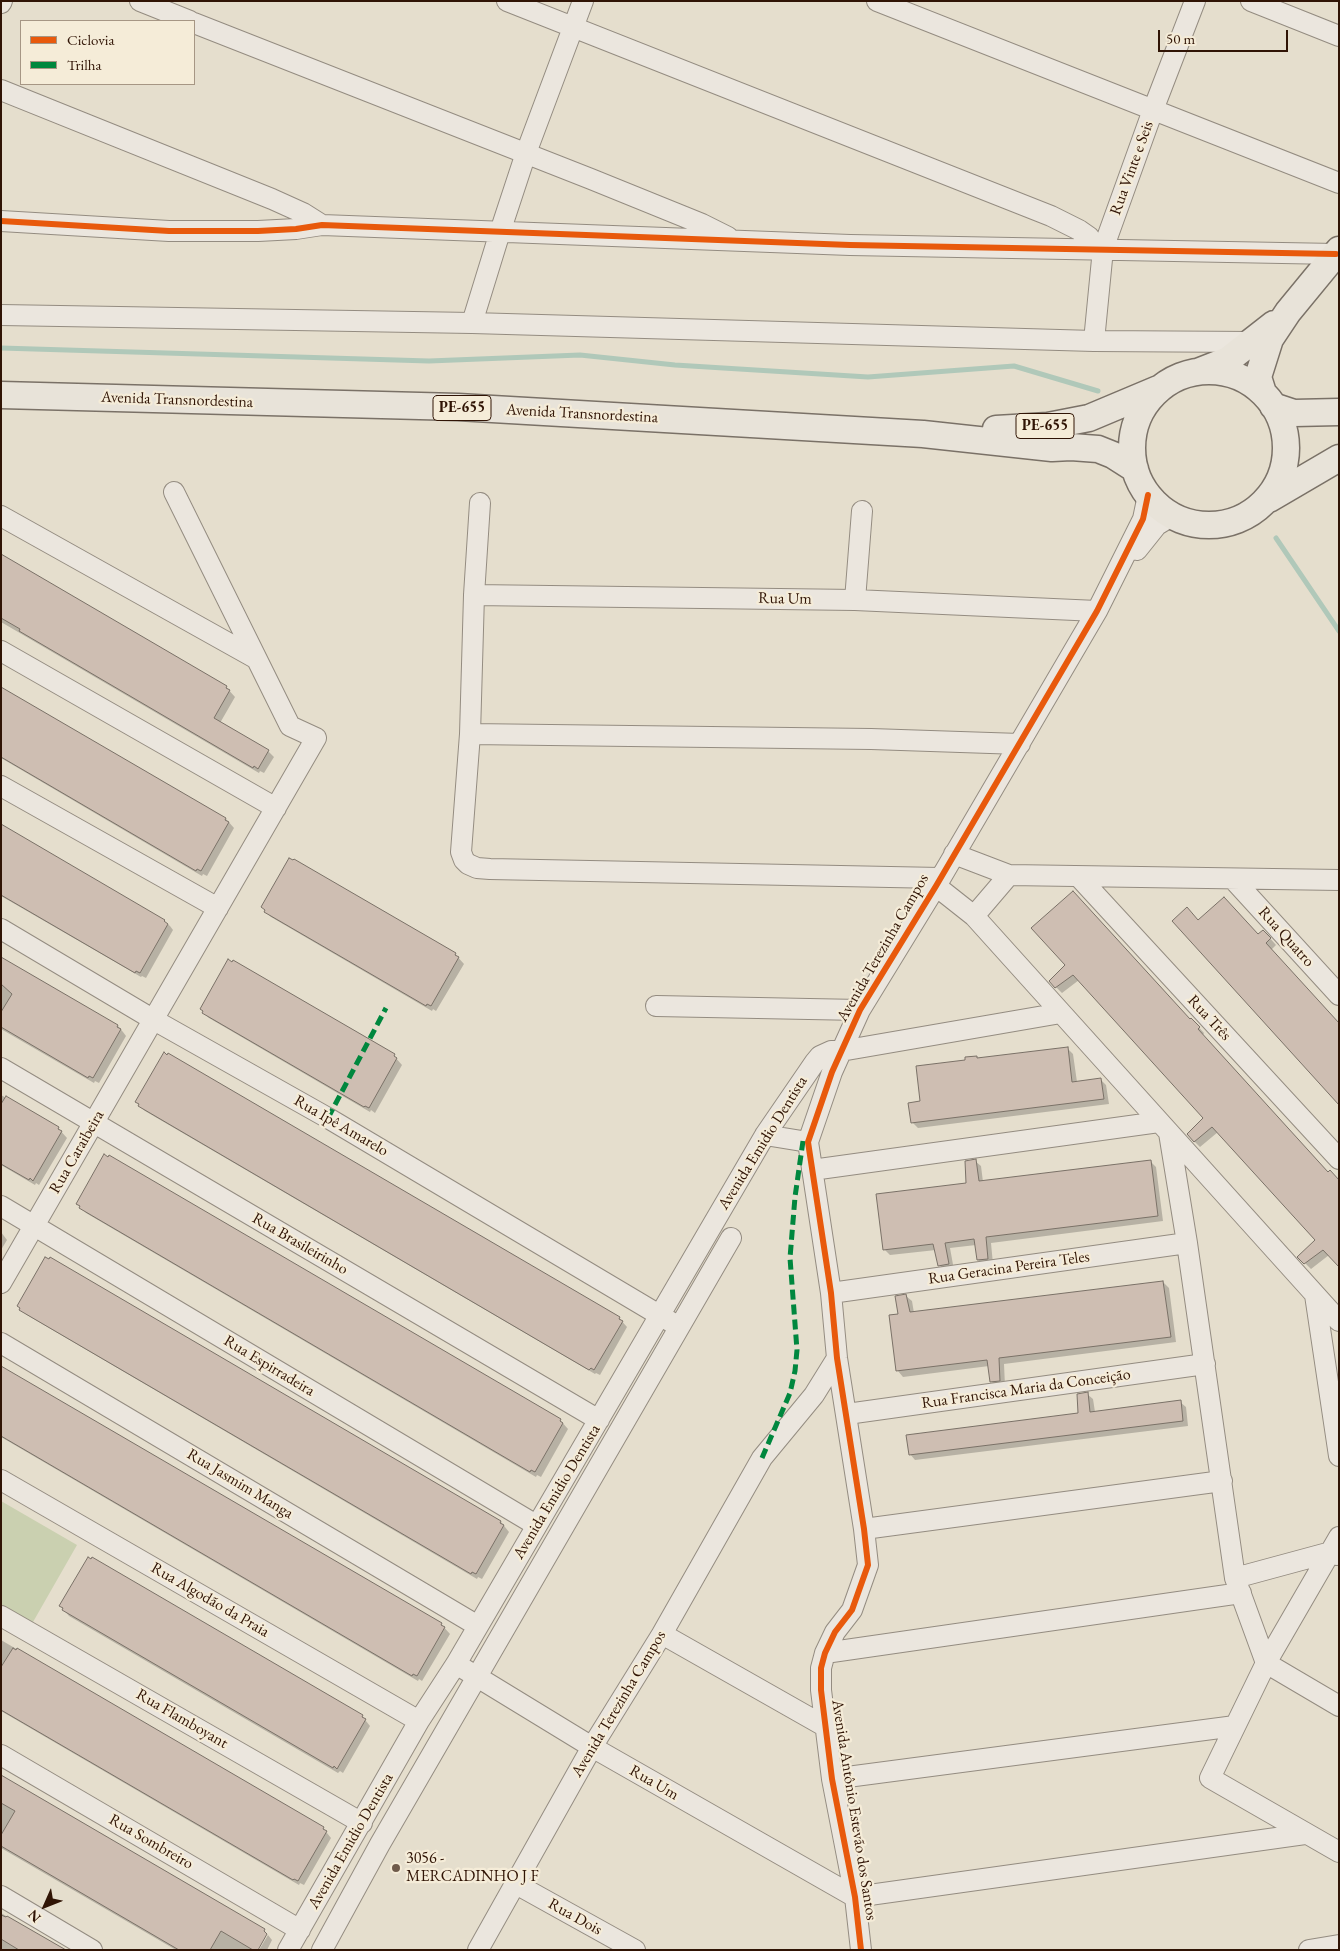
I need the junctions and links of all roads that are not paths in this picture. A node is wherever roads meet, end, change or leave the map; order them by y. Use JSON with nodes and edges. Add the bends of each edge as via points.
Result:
{"nodes":[{"id":1,"x":140,"y":1,"type":"edge"},
{"id":2,"x":507,"y":1,"type":"edge"},
{"id":3,"x":583,"y":1,"type":"edge"},
{"id":4,"x":878,"y":1,"type":"edge"},
{"id":5,"x":1195,"y":1,"type":"edge"},
{"id":6,"x":1251,"y":1,"type":"edge"},
{"id":7,"x":187,"y":20,"type":"edge"},
{"id":8,"x":195,"y":23,"type":"edge"},
{"id":9,"x":573,"y":28,"type":"junction"},
{"id":10,"x":1339,"y":36,"type":"edge"},
{"id":11,"x":1,"y":90,"type":"edge"},
{"id":12,"x":1153,"y":110,"type":"junction"},
{"id":13,"x":526,"y":153,"type":"junction"},
{"id":14,"x":1339,"y":183,"type":"edge"},
{"id":15,"x":1,"y":221,"type":"edge"},
{"id":16,"x":322,"y":225,"type":"junction"},
{"id":17,"x":500,"y":232,"type":"junction"},
{"id":18,"x":733,"y":240,"type":"junction"},
{"id":19,"x":1100,"y":249,"type":"junction"},
{"id":20,"x":1337,"y":252,"type":"edge"},
{"id":21,"x":1288,"y":312,"type":"junction"},
{"id":22,"x":1,"y":315,"type":"edge"},
{"id":23,"x":472,"y":323,"type":"junction"},
{"id":24,"x":1094,"y":341,"type":"junction"},
{"id":25,"x":1253,"y":342,"type":"junction"},
{"id":26,"x":1198,"y":372,"type":"junction"},
{"id":27,"x":1161,"y":388,"type":"junction"},
{"id":28,"x":1,"y":395,"type":"edge"},
{"id":29,"x":1268,"y":400,"type":"junction"},
{"id":30,"x":1339,"y":412,"type":"edge"},
{"id":31,"x":923,"y":434,"type":"junction"},
{"id":32,"x":1339,"y":458,"type":"edge"},
{"id":33,"x":1135,"y":469,"type":"junction"},
{"id":34,"x":174,"y":492,"type":"dead end"},
{"id":35,"x":1148,"y":495,"type":"junction"},
{"id":36,"x":1266,"y":501,"type":"junction"},
{"id":37,"x":480,"y":504,"type":"dead end"},
{"id":38,"x":862,"y":511,"type":"dead end"},
{"id":39,"x":1,"y":516,"type":"edge"},
{"id":40,"x":1177,"y":518,"type":"junction"},
{"id":41,"x":1109,"y":588,"type":"junction"},
{"id":42,"x":474,"y":595,"type":"junction"},
{"id":43,"x":855,"y":600,"type":"junction"},
{"id":44,"x":1097,"y":611,"type":"junction"},
{"id":45,"x":1,"y":652,"type":"edge"},
{"id":46,"x":255,"y":658,"type":"junction"},
{"id":47,"x":470,"y":734,"type":"junction"},
{"id":48,"x":1020,"y":744,"type":"junction"},
{"id":49,"x":1,"y":786,"type":"edge"},
{"id":50,"x":276,"y":808,"type":"junction"},
{"id":51,"x":954,"y":854,"type":"junction"},
{"id":52,"x":1009,"y":876,"type":"junction"},
{"id":53,"x":1079,"y":877,"type":"junction"},
{"id":54,"x":1233,"y":879,"type":"junction"},
{"id":55,"x":1339,"y":880,"type":"edge"},
{"id":56,"x":938,"y":882,"type":"junction"},
{"id":57,"x":218,"y":908,"type":"junction"},
{"id":58,"x":974,"y":916,"type":"junction"},
{"id":59,"x":1,"y":929,"type":"edge"},
{"id":60,"x":1339,"y":995,"type":"edge"},
{"id":61,"x":656,"y":1006,"type":"dead end"},
{"id":62,"x":860,"y":1010,"type":"junction"},
{"id":63,"x":1061,"y":1013,"type":"junction"},
{"id":64,"x":154,"y":1020,"type":"junction"},
{"id":65,"x":841,"y":1051,"type":"junction"},
{"id":66,"x":1,"y":1068,"type":"edge"},
{"id":67,"x":94,"y":1123,"type":"junction"},
{"id":68,"x":1164,"y":1127,"type":"junction"},
{"id":69,"x":765,"y":1135,"type":"junction"},
{"id":70,"x":808,"y":1142,"type":"junction"},
{"id":71,"x":1339,"y":1159,"type":"edge"},
{"id":72,"x":812,"y":1170,"type":"junction"},
{"id":73,"x":1,"y":1206,"type":"edge"},
{"id":74,"x":34,"y":1226,"type":"junction"},
{"id":75,"x":731,"y":1238,"type":"dead end"},
{"id":76,"x":1188,"y":1243,"type":"junction"},
{"id":77,"x":1,"y":1283,"type":"edge"},
{"id":78,"x":831,"y":1293,"type":"junction"},
{"id":79,"x":1315,"y":1295,"type":"junction"},
{"id":80,"x":659,"y":1316,"type":"junction"},
{"id":81,"x":1339,"y":1321,"type":"edge"},
{"id":82,"x":679,"y":1326,"type":"junction"},
{"id":83,"x":1,"y":1343,"type":"edge"},
{"id":84,"x":837,"y":1358,"type":"junction"},
{"id":85,"x":1205,"y":1364,"type":"junction"},
{"id":86,"x":847,"y":1414,"type":"junction"},
{"id":87,"x":599,"y":1420,"type":"junction"},
{"id":88,"x":1339,"y":1456,"type":"edge"},
{"id":89,"x":1,"y":1480,"type":"edge"},
{"id":90,"x":1222,"y":1481,"type":"junction"},
{"id":91,"x":536,"y":1525,"type":"junction"},
{"id":92,"x":864,"y":1529,"type":"junction"},
{"id":93,"x":1336,"y":1548,"type":"edge"},
{"id":94,"x":1238,"y":1585,"type":"junction"},
{"id":95,"x":1,"y":1616,"type":"edge"},
{"id":96,"x":478,"y":1626,"type":"junction"},
{"id":97,"x":662,"y":1634,"type":"junction"},
{"id":98,"x":825,"y":1653,"type":"junction"},
{"id":99,"x":1266,"y":1663,"type":"junction"},
{"id":100,"x":456,"y":1664,"type":"junction"},
{"id":101,"x":476,"y":1677,"type":"junction"},
{"id":102,"x":1339,"y":1706,"type":"edge"},
{"id":103,"x":419,"y":1721,"type":"junction"},
{"id":104,"x":1235,"y":1726,"type":"junction"},
{"id":105,"x":826,"y":1727,"type":"junction"},
{"id":106,"x":592,"y":1747,"type":"junction"},
{"id":107,"x":1,"y":1755,"type":"edge"},
{"id":108,"x":832,"y":1779,"type":"junction"},
{"id":109,"x":362,"y":1823,"type":"junction"},
{"id":110,"x":1305,"y":1834,"type":"junction"},
{"id":111,"x":1339,"y":1852,"type":"edge"},
{"id":112,"x":516,"y":1884,"type":"junction"},
{"id":113,"x":1,"y":1896,"type":"edge"},
{"id":114,"x":855,"y":1897,"type":"junction"},
{"id":115,"x":300,"y":1930,"type":"junction"},
{"id":116,"x":1339,"y":1945,"type":"edge"},
{"id":117,"x":92,"y":1950,"type":"edge"},
{"id":118,"x":288,"y":1950,"type":"edge"},
{"id":119,"x":322,"y":1950,"type":"edge"},
{"id":120,"x":478,"y":1950,"type":"edge"},
{"id":121,"x":635,"y":1950,"type":"edge"},
{"id":122,"x":861,"y":1950,"type":"edge"},
{"id":123,"x":1309,"y":1950,"type":"edge"}],
"edges":[{"from":1,"to":7,"type":"street"},
{"from":2,"to":9,"type":"street"},
{"from":3,"to":9,"type":"street"},
{"from":4,"to":12,"type":"street"},
{"from":5,"to":12,"type":"street","name":"Rua Vinte e Seis"},
{"from":6,"to":10,"type":"street"},
{"from":8,"to":13,"type":"street"},
{"from":9,"to":13,"type":"street"},
{"from":9,"to":19,"type":"street","via":[[1050,216],[1079,230]]},
{"from":11,"to":16,"type":"street","via":[[272,199]]},
{"from":12,"to":14,"type":"street"},
{"from":12,"to":19,"type":"street","name":"Rua Vinte e Seis"},
{"from":13,"to":17,"type":"street"},
{"from":13,"to":18,"type":"street","via":[[702,224]]},
{"from":15,"to":16,"type":"street","via":[[169,231],[258,231]]},
{"from":16,"to":17,"type":"street"},
{"from":17,"to":18,"type":"street"},
{"from":17,"to":23,"type":"street"},
{"from":18,"to":19,"type":"street"},
{"from":19,"to":20,"type":"street"},
{"from":19,"to":24,"type":"street","name":"Rua Vinte e Seis"},
{"from":20,"to":21,"type":"main road"},
{"from":21,"to":25,"type":"main road"},
{"from":21,"to":29,"type":"main road","via":[[1270,340],[1261,362],[1258,377]]},
{"from":22,"to":23,"type":"street"},
{"from":23,"to":24,"type":"street"},
{"from":24,"to":25,"type":"street"},
{"from":25,"to":26,"type":"main road","via":[[1228,360]]},
{"from":26,"to":27,"type":"main road","via":[[1181,376]]},
{"from":26,"to":29,"type":"main road","via":[[1214,371],[1244,380]]},
{"from":27,"to":31,"type":"main road","name":"Avenida Transnordestina","number":"PE-655","via":[[1089,418],[1068,423]]},
{"from":27,"to":33,"type":"main road","via":[[1147,402],[1136,424],[1132,449]]},
{"from":28,"to":31,"type":"main road","name":"Avenida Transnordestina","number":"PE-655","via":[[458,407]]},
{"from":29,"to":30,"type":"main road","via":[[1294,413]]},
{"from":29,"to":36,"type":"main road","via":[[1283,427],[1286,451],[1282,474]]},
{"from":31,"to":33,"type":"main road","name":"Avenida Transnordestina","number":"PE-655","via":[[1052,448],[1098,449]]},
{"from":32,"to":36,"type":"main road"},
{"from":33,"to":35,"type":"main road"},
{"from":34,"to":46,"type":"street"},
{"from":35,"to":40,"type":"main road"},
{"from":35,"to":41,"type":"street","via":[[1143,519]]},
{"from":36,"to":40,"type":"main road","via":[[1245,517],[1220,525],[1193,524]]},
{"from":37,"to":42,"type":"street"},
{"from":38,"to":43,"type":"street"},
{"from":39,"to":46,"type":"street"},
{"from":40,"to":41,"type":"street","via":[[1157,525]]},
{"from":41,"to":44,"type":"street","name":"Avenida Terezinha Campos"},
{"from":42,"to":43,"type":"street","name":"Rua Um"},
{"from":42,"to":47,"type":"street"},
{"from":43,"to":44,"type":"street","name":"Rua Um"},
{"from":44,"to":48,"type":"street","name":"Avenida Terezinha Campos"},
{"from":45,"to":50,"type":"street"},
{"from":46,"to":50,"type":"street","name":"Rua Caraibeira","via":[[290,726],[316,738]]},
{"from":47,"to":48,"type":"street"},
{"from":47,"to":56,"type":"street","via":[[461,852],[464,860],[477,868]]},
{"from":48,"to":51,"type":"street","name":"Avenida Terezinha Campos"},
{"from":49,"to":57,"type":"street"},
{"from":50,"to":57,"type":"street","name":"Rua Caraibeira"},
{"from":51,"to":52,"type":"street"},
{"from":51,"to":56,"type":"street","name":"Avenida Terezinha Campos"},
{"from":52,"to":53,"type":"street"},
{"from":52,"to":58,"type":"street"},
{"from":53,"to":54,"type":"street"},
{"from":53,"to":71,"type":"street","name":"Rua Três"},
{"from":54,"to":55,"type":"street"},
{"from":54,"to":60,"type":"street","name":"Rua Quatro"},
{"from":56,"to":58,"type":"street"},
{"from":56,"to":62,"type":"street","name":"Avenida Terezinha Campos"},
{"from":57,"to":64,"type":"street","name":"Rua Caraibeira"},
{"from":58,"to":63,"type":"street"},
{"from":59,"to":64,"type":"street","name":"Rua Ipê Amarelo"},
{"from":61,"to":62,"type":"street"},
{"from":62,"to":65,"type":"street","name":"Avenida Terezinha Campos"},
{"from":63,"to":65,"type":"street","name":"Avenida Emidio Dentista"},
{"from":63,"to":68,"type":"street"},
{"from":64,"to":67,"type":"street","name":"Rua Caraibeira"},
{"from":64,"to":80,"type":"street","name":"Rua Ipê Amarelo","via":[[328,1118]]},
{"from":65,"to":69,"type":"street","name":"Avenida Emidio Dentista","via":[[826,1053],[815,1062]]},
{"from":65,"to":70,"type":"street","name":"Avenida Terezinha Campos"},
{"from":66,"to":67,"type":"street","name":"Rua Brasileirinho"},
{"from":67,"to":74,"type":"street","name":"Rua Caraibeira"},
{"from":67,"to":87,"type":"street","name":"Rua Brasileirinho"},
{"from":68,"to":72,"type":"street"},
{"from":68,"to":76,"type":"street"},
{"from":68,"to":79,"type":"street"},
{"from":69,"to":70,"type":"street"},
{"from":69,"to":80,"type":"street","name":"Avenida Emidio Dentista"},
{"from":70,"to":72,"type":"street","name":"Avenida Terezinha Campos"},
{"from":72,"to":78,"type":"street","name":"Avenida Terezinha Campos"},
{"from":73,"to":74,"type":"street","name":"Rua Espirradeira"},
{"from":74,"to":77,"type":"street","name":"Rua Caraibeira"},
{"from":74,"to":91,"type":"street","name":"Rua Espirradeira"},
{"from":75,"to":82,"type":"street","name":"Avenida Emidio Dentista"},
{"from":76,"to":78,"type":"street","name":"Rua Geracina Pereira Teles"},
{"from":76,"to":85,"type":"street"},
{"from":78,"to":84,"type":"street","name":"Avenida Terezinha Campos"},
{"from":79,"to":81,"type":"street"},
{"from":79,"to":88,"type":"street"},
{"from":80,"to":82,"type":"street","name":"Rua Ipê Amarelo"},
{"from":80,"to":87,"type":"street","name":"Avenida Emidio Dentista"},
{"from":82,"to":101,"type":"street","name":"Avenida Emidio Dentista"},
{"from":83,"to":96,"type":"street","name":"Rua Jasmim Manga"},
{"from":84,"to":86,"type":"street","name":"Avenida Antônio Estevão dos Santos"},
{"from":84,"to":97,"type":"street","name":"Avenida Terezinha Campos","via":[[814,1395],[762,1458]]},
{"from":85,"to":86,"type":"street","name":"Rua Francisca Maria da Conceição"},
{"from":85,"to":90,"type":"street"},
{"from":86,"to":92,"type":"street","name":"Avenida Antônio Estevão dos Santos"},
{"from":87,"to":91,"type":"street","name":"Avenida Emidio Dentista"},
{"from":89,"to":103,"type":"street","name":"Rua Algodão da Praia"},
{"from":90,"to":92,"type":"street"},
{"from":90,"to":94,"type":"street"},
{"from":91,"to":96,"type":"street","name":"Avenida Emidio Dentista"},
{"from":92,"to":98,"type":"street","name":"Avenida Antônio Estevão dos Santos","via":[[868,1565],[852,1610]]},
{"from":93,"to":94,"type":"street"},
{"from":93,"to":99,"type":"street"},
{"from":94,"to":98,"type":"street"},
{"from":94,"to":99,"type":"street"},
{"from":95,"to":109,"type":"street","name":"Rua Flamboyant"},
{"from":96,"to":100,"type":"street","name":"Avenida Emidio Dentista"},
{"from":97,"to":105,"type":"street"},
{"from":97,"to":106,"type":"street","name":"Avenida Terezinha Campos"},
{"from":98,"to":105,"type":"street","name":"Avenida Antônio Estevão dos Santos","via":[[821,1690]]},
{"from":99,"to":102,"type":"street"},
{"from":99,"to":104,"type":"street"},
{"from":100,"to":101,"type":"street","name":"Rua Um"},
{"from":100,"to":103,"type":"street","name":"Avenida Emidio Dentista"},
{"from":101,"to":106,"type":"street","name":"Rua Um"},
{"from":101,"to":119,"type":"street","name":"Avenida Emidio Dentista"},
{"from":103,"to":109,"type":"street","name":"Avenida Emidio Dentista"},
{"from":104,"to":108,"type":"street"},
{"from":104,"to":110,"type":"street","via":[[1210,1778]]},
{"from":105,"to":108,"type":"street","name":"Avenida Antônio Estevão dos Santos"},
{"from":106,"to":112,"type":"street","name":"Avenida Terezinha Campos"},
{"from":106,"to":114,"type":"street","name":"Rua Um"},
{"from":107,"to":115,"type":"street","name":"Rua Sombreiro"},
{"from":108,"to":114,"type":"street","name":"Avenida Antônio Estevão dos Santos"},
{"from":109,"to":115,"type":"street","name":"Avenida Emidio Dentista"},
{"from":110,"to":111,"type":"street"},
{"from":110,"to":114,"type":"street"},
{"from":112,"to":120,"type":"street","name":"Avenida Terezinha Campos"},
{"from":112,"to":121,"type":"street","name":"Rua Dois"},
{"from":113,"to":117,"type":"street"},
{"from":114,"to":122,"type":"street","name":"Avenida Antônio Estevão dos Santos"},
{"from":115,"to":118,"type":"street","name":"Avenida Emidio Dentista"},
{"from":116,"to":123,"type":"street"}]}
